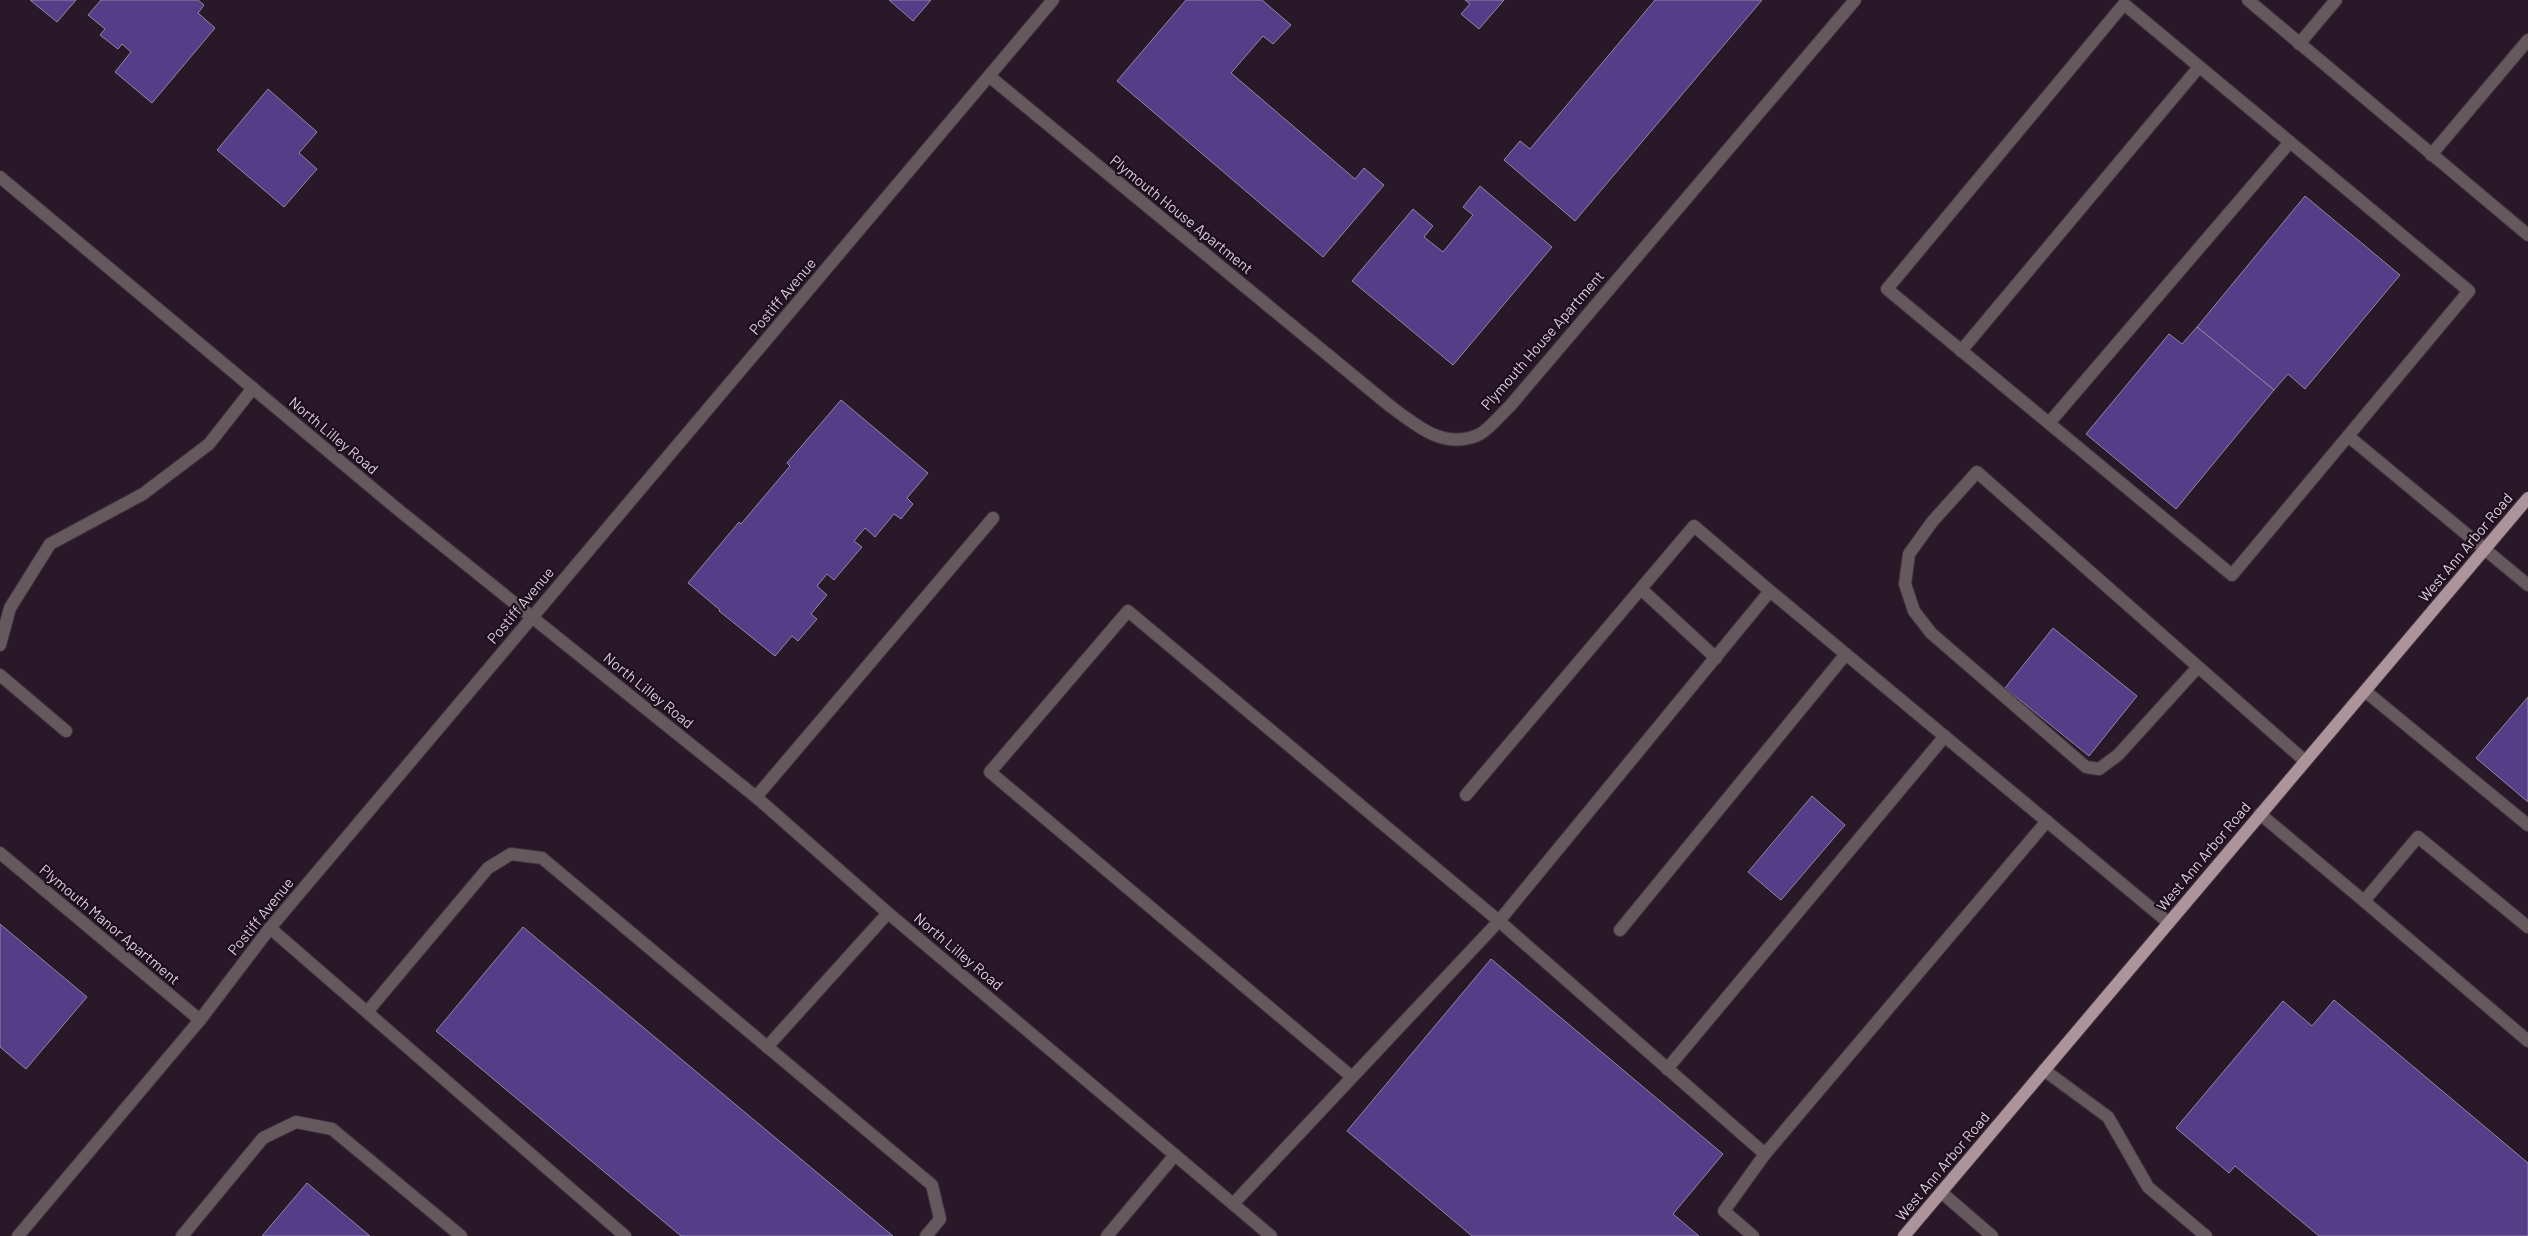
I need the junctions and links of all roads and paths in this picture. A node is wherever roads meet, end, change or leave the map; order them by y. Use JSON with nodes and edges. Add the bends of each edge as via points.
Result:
{"nodes":[{"id":1,"x":1054,"y":0,"type":"edge"},
{"id":2,"x":1854,"y":0,"type":"edge"},
{"id":3,"x":2248,"y":0,"type":"edge"},
{"id":4,"x":2336,"y":0,"type":"edge"},
{"id":5,"x":2528,"y":40,"type":"edge"},
{"id":6,"x":2299,"y":44,"type":"junction"},
{"id":7,"x":2199,"y":67,"type":"junction"},
{"id":8,"x":989,"y":76,"type":"junction"},
{"id":9,"x":2290,"y":142,"type":"junction"},
{"id":10,"x":2431,"y":154,"type":"junction"},
{"id":11,"x":0,"y":177,"type":"edge"},
{"id":12,"x":2528,"y":219,"type":"edge"},
{"id":13,"x":2524,"y":232,"type":"edge"},
{"id":14,"x":1961,"y":350,"type":"junction"},
{"id":15,"x":253,"y":388,"type":"junction"},
{"id":16,"x":2048,"y":423,"type":"junction"},
{"id":17,"x":2348,"y":436,"type":"junction"},
{"id":18,"x":2528,"y":498,"type":"edge"},
{"id":19,"x":994,"y":518,"type":"dead end"},
{"id":20,"x":2483,"y":550,"type":"junction"},
{"id":21,"x":2528,"y":585,"type":"edge"},
{"id":22,"x":1641,"y":588,"type":"junction"},
{"id":23,"x":1770,"y":591,"type":"junction"},
{"id":24,"x":532,"y":616,"type":"junction"},
{"id":25,"x":0,"y":645,"type":"edge"},
{"id":26,"x":1846,"y":654,"type":"junction"},
{"id":27,"x":1716,"y":658,"type":"junction"},
{"id":28,"x":2198,"y":667,"type":"junction"},
{"id":29,"x":0,"y":674,"type":"edge"},
{"id":30,"x":2365,"y":691,"type":"junction"},
{"id":31,"x":66,"y":731,"type":"dead end"},
{"id":32,"x":1945,"y":736,"type":"junction"},
{"id":33,"x":2305,"y":761,"type":"junction"},
{"id":34,"x":1466,"y":795,"type":"dead end"},
{"id":35,"x":756,"y":796,"type":"junction"},
{"id":36,"x":2260,"y":814,"type":"junction"},
{"id":37,"x":2047,"y":822,"type":"junction"},
{"id":38,"x":2528,"y":825,"type":"edge"},
{"id":39,"x":0,"y":853,"type":"edge"},
{"id":40,"x":2364,"y":901,"type":"junction"},
{"id":41,"x":888,"y":913,"type":"junction"},
{"id":42,"x":1499,"y":921,"type":"junction"},
{"id":43,"x":2169,"y":923,"type":"junction"},
{"id":44,"x":2528,"y":927,"type":"edge"},
{"id":45,"x":270,"y":928,"type":"junction"},
{"id":46,"x":1620,"y":930,"type":"dead end"},
{"id":47,"x":367,"y":1012,"type":"junction"},
{"id":48,"x":200,"y":1020,"type":"junction"},
{"id":49,"x":2528,"y":1040,"type":"edge"},
{"id":50,"x":767,"y":1047,"type":"junction"},
{"id":51,"x":1667,"y":1069,"type":"junction"},
{"id":52,"x":2044,"y":1070,"type":"junction"},
{"id":53,"x":1352,"y":1078,"type":"junction"},
{"id":54,"x":1764,"y":1154,"type":"junction"},
{"id":55,"x":1175,"y":1155,"type":"junction"},
{"id":56,"x":1940,"y":1192,"type":"junction"},
{"id":57,"x":1233,"y":1204,"type":"junction"},
{"id":58,"x":18,"y":1236,"type":"edge"},
{"id":59,"x":182,"y":1236,"type":"edge"},
{"id":60,"x":461,"y":1236,"type":"edge"},
{"id":61,"x":625,"y":1236,"type":"edge"},
{"id":62,"x":926,"y":1236,"type":"edge"},
{"id":63,"x":1107,"y":1236,"type":"edge"},
{"id":64,"x":1271,"y":1236,"type":"edge"},
{"id":65,"x":1753,"y":1236,"type":"edge"},
{"id":66,"x":1904,"y":1236,"type":"edge"},
{"id":67,"x":1992,"y":1236,"type":"edge"},
{"id":68,"x":2206,"y":1236,"type":"edge"}],
"edges":[{"from":1,"to":8,"type":"street","name":"Postiff Avenue"},
{"from":2,"to":8,"type":"street","name":"Plymouth House Apartment","via":[[1510,406],[1479,434],[1454,440],[1426,433],[1390,406]]},
{"from":3,"to":6,"type":"street"},
{"from":4,"to":6,"type":"street"},
{"from":5,"to":10,"type":"street"},
{"from":6,"to":10,"type":"street"},
{"from":7,"to":9,"type":"street"},
{"from":7,"to":14,"type":"street"},
{"from":7,"to":14,"type":"street","via":[[2124,4],[1887,289]]},
{"from":8,"to":24,"type":"street","name":"Postiff Avenue"},
{"from":9,"to":16,"type":"street"},
{"from":9,"to":17,"type":"street","via":[[2468,291]]},
{"from":10,"to":13,"type":"street"},
{"from":11,"to":15,"type":"street","name":"North Lilley Road"},
{"from":12,"to":13,"type":"street"},
{"from":14,"to":16,"type":"street"},
{"from":15,"to":24,"type":"street","name":"North Lilley Road"},
{"from":15,"to":25,"type":"street","via":[[209,444],[142,494],[50,544],[10,608]]},
{"from":16,"to":17,"type":"street","via":[[2232,576]]},
{"from":17,"to":20,"type":"street"},
{"from":18,"to":20,"type":"main road","name":"West Ann Arbor Road"},
{"from":19,"to":35,"type":"street"},
{"from":20,"to":21,"type":"street"},
{"from":20,"to":30,"type":"main road","name":"West Ann Arbor Road"},
{"from":22,"to":23,"type":"street","via":[[1694,526]]},
{"from":22,"to":27,"type":"street"},
{"from":22,"to":34,"type":"street"},
{"from":23,"to":26,"type":"street"},
{"from":23,"to":27,"type":"street"},
{"from":24,"to":35,"type":"street","name":"North Lilley Road"},
{"from":24,"to":45,"type":"street","name":"Postiff Avenue"},
{"from":26,"to":32,"type":"street"},
{"from":26,"to":46,"type":"street"},
{"from":27,"to":42,"type":"street"},
{"from":28,"to":28,"type":"street","via":[[1977,472],[1932,522],[1909,554],[1906,584],[1914,611],[1931,633],[2086,767],[2099,769],[2118,755]]},
{"from":28,"to":33,"type":"street"},
{"from":29,"to":31,"type":"street"},
{"from":30,"to":33,"type":"main road","name":"West Ann Arbor Road"},
{"from":30,"to":38,"type":"street"},
{"from":32,"to":37,"type":"street"},
{"from":32,"to":51,"type":"street"},
{"from":33,"to":36,"type":"main road","name":"West Ann Arbor Road"},
{"from":35,"to":41,"type":"street","name":"North Lilley Road"},
{"from":36,"to":40,"type":"street"},
{"from":36,"to":43,"type":"main road","name":"West Ann Arbor Road"},
{"from":37,"to":43,"type":"street"},
{"from":37,"to":54,"type":"street"},
{"from":39,"to":48,"type":"street","name":"Plymouth Manor Apartment"},
{"from":40,"to":44,"type":"street","via":[[2418,837]]},
{"from":40,"to":49,"type":"street"},
{"from":41,"to":50,"type":"street"},
{"from":41,"to":55,"type":"street","name":"North Lilley Road"},
{"from":42,"to":51,"type":"street"},
{"from":42,"to":53,"type":"street"},
{"from":42,"to":53,"type":"street","via":[[1128,612],[990,772]]},
{"from":43,"to":52,"type":"main road","name":"West Ann Arbor Road"},
{"from":45,"to":47,"type":"street"},
{"from":45,"to":48,"type":"street","name":"Postiff Avenue"},
{"from":47,"to":50,"type":"street","via":[[488,868],[511,854],[542,858]]},
{"from":47,"to":61,"type":"street"},
{"from":48,"to":58,"type":"street","name":"Postiff Avenue"},
{"from":50,"to":62,"type":"street","via":[[932,1186],[940,1219]]},
{"from":51,"to":54,"type":"street"},
{"from":52,"to":56,"type":"main road","name":"West Ann Arbor Road"},
{"from":52,"to":68,"type":"street","via":[[2108,1117],[2148,1187]]},
{"from":53,"to":57,"type":"street"},
{"from":54,"to":65,"type":"street","via":[[1724,1211]]},
{"from":55,"to":57,"type":"street","name":"North Lilley Road"},
{"from":55,"to":63,"type":"street"},
{"from":56,"to":66,"type":"main road","name":"West Ann Arbor Road"},
{"from":56,"to":67,"type":"street"},
{"from":57,"to":64,"type":"street","name":"North Lilley Road"},
{"from":59,"to":60,"type":"street","via":[[263,1138],[296,1122],[332,1129]]}]}
